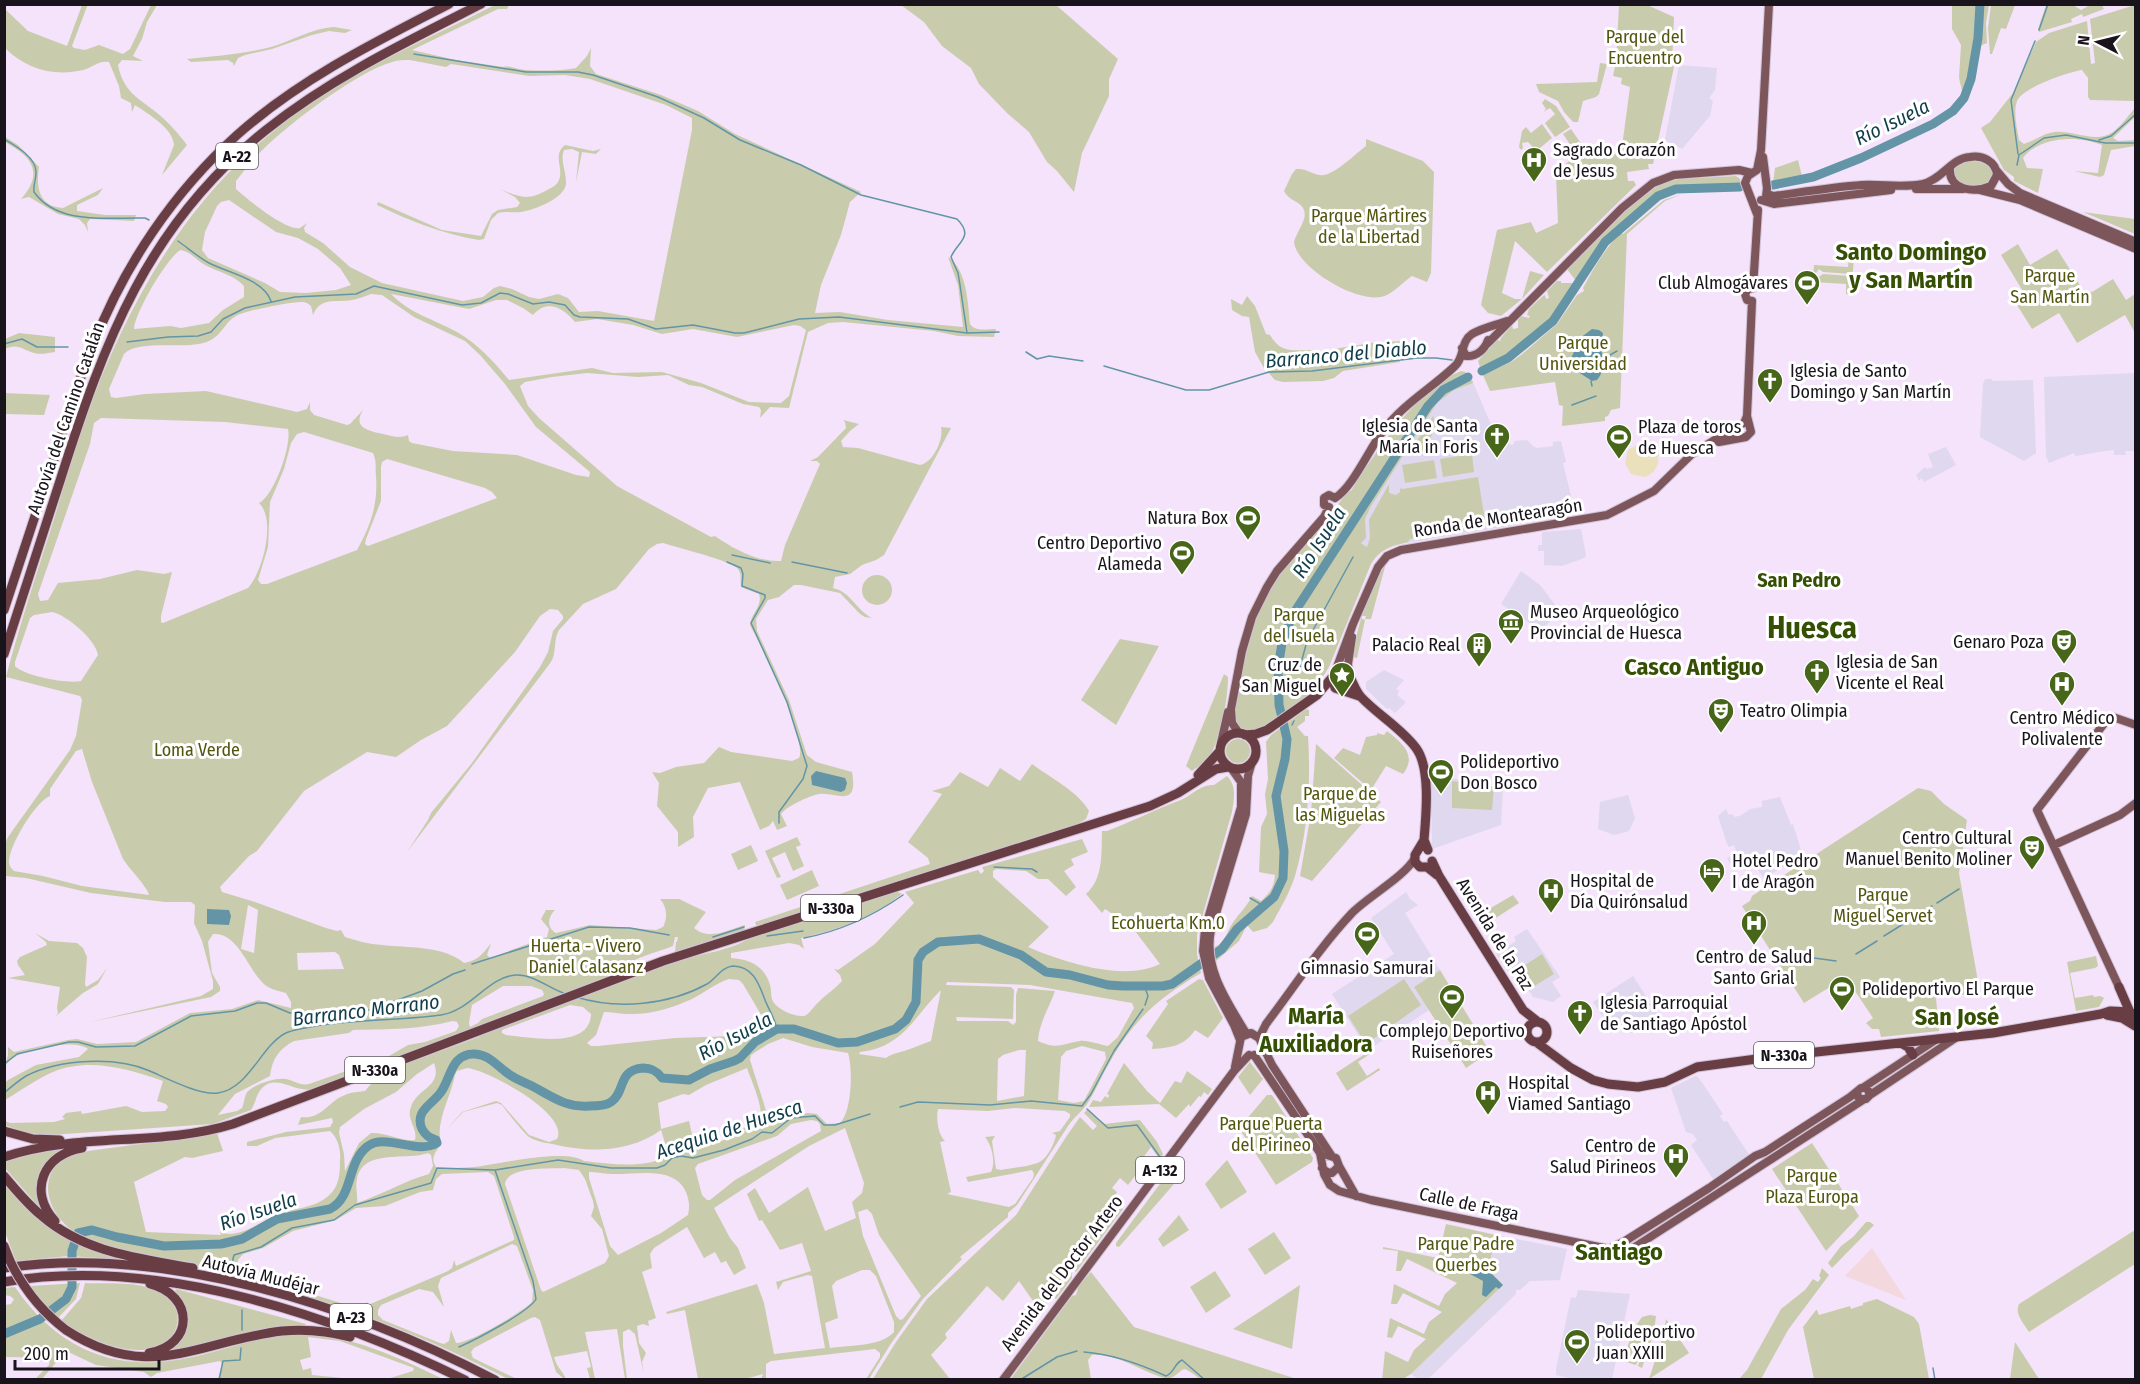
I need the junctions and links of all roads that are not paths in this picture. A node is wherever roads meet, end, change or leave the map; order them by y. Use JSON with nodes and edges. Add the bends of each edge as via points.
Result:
{"nodes":[{"id":1,"x":449,"y":4,"type":"edge"},
{"id":2,"x":481,"y":4,"type":"edge"},
{"id":3,"x":1769,"y":4,"type":"edge"},
{"id":4,"x":1761,"y":150,"type":"junction"},
{"id":5,"x":1950,"y":168,"type":"junction"},
{"id":6,"x":1734,"y":171,"type":"junction"},
{"id":7,"x":1997,"y":171,"type":"junction"},
{"id":8,"x":1754,"y":173,"type":"junction"},
{"id":9,"x":1765,"y":181,"type":"junction"},
{"id":10,"x":1746,"y":183,"type":"junction"},
{"id":11,"x":1972,"y":190,"type":"junction"},
{"id":12,"x":1760,"y":199,"type":"junction"},
{"id":13,"x":1774,"y":204,"type":"junction"},
{"id":14,"x":1758,"y":213,"type":"junction"},
{"id":15,"x":2136,"y":242,"type":"edge"},
{"id":16,"x":2136,"y":249,"type":"edge"},
{"id":17,"x":1510,"y":320,"type":"junction"},
{"id":18,"x":1479,"y":331,"type":"junction"},
{"id":19,"x":1487,"y":344,"type":"junction"},
{"id":20,"x":1462,"y":348,"type":"junction"},
{"id":21,"x":1475,"y":355,"type":"junction"},
{"id":22,"x":1449,"y":371,"type":"junction"},
{"id":23,"x":1746,"y":421,"type":"junction"},
{"id":24,"x":1739,"y":434,"type":"junction"},
{"id":25,"x":1360,"y":608,"type":"junction"},
{"id":26,"x":4,"y":610,"type":"edge"},
{"id":27,"x":4,"y":654,"type":"edge"},
{"id":28,"x":1333,"y":677,"type":"junction"},
{"id":29,"x":1350,"y":678,"type":"junction"},
{"id":30,"x":1341,"y":690,"type":"junction"},
{"id":31,"x":1233,"y":694,"type":"junction"},
{"id":32,"x":1317,"y":695,"type":"junction"},
{"id":33,"x":1362,"y":698,"type":"junction"},
{"id":34,"x":2136,"y":725,"type":"edge"},
{"id":35,"x":1269,"y":729,"type":"junction"},
{"id":36,"x":1242,"y":734,"type":"junction"},
{"id":37,"x":1220,"y":748,"type":"junction"},
{"id":38,"x":1254,"y":759,"type":"junction"},
{"id":39,"x":1230,"y":768,"type":"junction"},
{"id":40,"x":2136,"y":804,"type":"edge"},
{"id":41,"x":1124,"y":814,"type":"junction"},
{"id":42,"x":2054,"y":845,"type":"junction"},
{"id":43,"x":1423,"y":856,"type":"junction"},
{"id":44,"x":1210,"y":925,"type":"junction"},
{"id":45,"x":2119,"y":987,"type":"junction"},
{"id":46,"x":1523,"y":1010,"type":"junction"},
{"id":47,"x":2132,"y":1012,"type":"edge"},
{"id":48,"x":2108,"y":1014,"type":"junction"},
{"id":49,"x":1537,"y":1021,"type":"junction"},
{"id":50,"x":1266,"y":1024,"type":"junction"},
{"id":51,"x":2136,"y":1027,"type":"edge"},
{"id":52,"x":1527,"y":1028,"type":"junction"},
{"id":53,"x":1546,"y":1036,"type":"junction"},
{"id":54,"x":1957,"y":1037,"type":"junction"},
{"id":55,"x":1244,"y":1039,"type":"junction"},
{"id":56,"x":1938,"y":1039,"type":"junction"},
{"id":57,"x":1260,"y":1041,"type":"junction"},
{"id":58,"x":1536,"y":1042,"type":"junction"},
{"id":59,"x":1900,"y":1043,"type":"junction"},
{"id":60,"x":1252,"y":1055,"type":"junction"},
{"id":61,"x":1556,"y":1056,"type":"junction"},
{"id":62,"x":1913,"y":1056,"type":"junction"},
{"id":63,"x":1234,"y":1071,"type":"junction"},
{"id":64,"x":1861,"y":1089,"type":"junction"},
{"id":65,"x":1866,"y":1098,"type":"junction"},
{"id":66,"x":1809,"y":1128,"type":"junction"},
{"id":67,"x":4,"y":1131,"type":"edge"},
{"id":68,"x":108,"y":1140,"type":"junction"},
{"id":69,"x":85,"y":1142,"type":"junction"},
{"id":70,"x":4,"y":1157,"type":"edge"},
{"id":71,"x":1325,"y":1160,"type":"junction"},
{"id":72,"x":1339,"y":1166,"type":"junction"},
{"id":73,"x":4,"y":1176,"type":"edge"},
{"id":74,"x":1714,"y":1190,"type":"junction"},
{"id":75,"x":1356,"y":1196,"type":"junction"},
{"id":76,"x":1667,"y":1215,"type":"junction"},
{"id":77,"x":1672,"y":1223,"type":"junction"},
{"id":78,"x":60,"y":1230,"type":"junction"},
{"id":79,"x":5,"y":1247,"type":"edge"},
{"id":80,"x":1613,"y":1248,"type":"junction"},
{"id":81,"x":6,"y":1261,"type":"edge"},
{"id":82,"x":103,"y":1275,"type":"junction"},
{"id":83,"x":4,"y":1282,"type":"edge"},
{"id":84,"x":275,"y":1294,"type":"junction"},
{"id":85,"x":105,"y":1349,"type":"junction"},
{"id":86,"x":409,"y":1354,"type":"junction"},
{"id":87,"x":465,"y":1380,"type":"edge"},
{"id":88,"x":495,"y":1380,"type":"edge"},
{"id":89,"x":1003,"y":1380,"type":"edge"}],
"edges":[{"from":1,"to":26,"type":"highway","name":"Autovía del Camino Catalán","number":"A-22","via":[[303,85],[247,128],[204,168],[159,224],[127,274],[98,333]]},
{"from":2,"to":27,"type":"highway","name":"Autovía del Camino Catalán","number":"A-22","via":[[320,91],[228,164],[182,216],[152,258],[115,327],[87,398]]},
{"from":3,"to":4,"type":"main road"},
{"from":4,"to":8,"type":"main road"},
{"from":4,"to":9,"type":"main road"},
{"from":5,"to":7,"type":"main road","via":[[1957,160],[1972,156],[1991,162]]},
{"from":5,"to":11,"type":"main road","via":[[1954,183]]},
{"from":5,"to":12,"type":"main road","via":[[1934,180],[1917,185],[1860,185]]},
{"from":6,"to":8,"type":"main road"},
{"from":6,"to":10,"type":"main road"},
{"from":6,"to":17,"type":"main road","via":[[1674,175],[1653,183],[1626,204]]},
{"from":7,"to":11,"type":"main road","via":[[1990,186]]},
{"from":7,"to":15,"type":"main road","via":[[2020,193]]},
{"from":8,"to":9,"type":"main road"},
{"from":8,"to":10,"type":"main road"},
{"from":9,"to":12,"type":"main road"},
{"from":10,"to":12,"type":"main road"},
{"from":11,"to":13,"type":"main road","via":[[1889,190]]},
{"from":11,"to":16,"type":"main road","via":[[2020,200]]},
{"from":12,"to":13,"type":"main road"},
{"from":12,"to":14,"type":"main road"},
{"from":13,"to":14,"type":"main road","via":[[1763,206]]},
{"from":14,"to":23,"type":"main road","via":[[1753,288],[1758,294],[1752,301]]},
{"from":17,"to":18,"type":"main road"},
{"from":17,"to":19,"type":"main road"},
{"from":18,"to":19,"type":"main road","via":[[1487,333]]},
{"from":18,"to":20,"type":"main road"},
{"from":19,"to":21,"type":"main road"},
{"from":20,"to":21,"type":"main road","via":[[1467,356]]},
{"from":20,"to":22,"type":"main road","via":[[1460,360]]},
{"from":21,"to":22,"type":"main road"},
{"from":22,"to":31,"type":"main road","via":[[1394,418],[1335,498],[1335,504],[1277,571],[1258,603]]},
{"from":23,"to":24,"type":"main road","via":[[1739,424]]},
{"from":23,"to":24,"type":"main road","via":[[1751,432],[1746,437]]},
{"from":24,"to":25,"type":"main road","name":"Ronda de Montearagón","via":[[1699,450],[1650,494],[1604,516],[1392,553],[1378,567]]},
{"from":25,"to":28,"type":"main road","name":"Ronda de Montearagón"},
{"from":25,"to":29,"type":"main road","name":"Ronda de Montearagón","via":[[1349,655]]},
{"from":28,"to":29,"type":"highway","via":[[1341,671]]},
{"from":28,"to":30,"type":"highway","via":[[1334,686]]},
{"from":28,"to":32,"type":"highway","number":"N-330a"},
{"from":29,"to":30,"type":"highway","number":"N-330a","via":[[1349,686]]},
{"from":29,"to":33,"type":"highway"},
{"from":30,"to":32,"type":"highway","number":"N-330a"},
{"from":30,"to":33,"type":"highway"},
{"from":31,"to":36,"type":"main road","via":[[1231,717]]},
{"from":31,"to":37,"type":"main road"},
{"from":32,"to":35,"type":"highway","number":"N-330a"},
{"from":33,"to":43,"type":"highway","via":[[1419,753],[1424,772]]},
{"from":34,"to":42,"type":"main road","via":[[2110,716],[2037,810]]},
{"from":35,"to":36,"type":"highway","number":"N-330a"},
{"from":35,"to":38,"type":"highway","via":[[1258,744]]},
{"from":36,"to":37,"type":"highway","number":"N-330a","via":[[1228,735]]},
{"from":36,"to":38,"type":"highway","via":[[1254,744]]},
{"from":37,"to":39,"type":"highway","via":[[1222,760]]},
{"from":37,"to":41,"type":"highway","number":"N-330a","via":[[1200,773],[1186,783]]},
{"from":38,"to":39,"type":"highway","number":"N-330a","via":[[1242,769]]},
{"from":38,"to":44,"type":"main road","via":[[1248,776],[1245,820]]},
{"from":39,"to":41,"type":"highway","number":"N-330a","via":[[1216,769],[1163,800]]},
{"from":39,"to":44,"type":"main road","via":[[1241,782],[1241,807]]},
{"from":40,"to":42,"type":"main road"},
{"from":41,"to":68,"type":"highway","number":"N-330a","via":[[663,961],[233,1124],[202,1131]]},
{"from":42,"to":45,"type":"main road"},
{"from":43,"to":46,"type":"highway","name":"Avenida de la Paz","number":"N-330a"},
{"from":43,"to":50,"type":"main road","number":"A-132","via":[[1339,927]]},
{"from":44,"to":55,"type":"main road","via":[[1203,951]]},
{"from":45,"to":47,"type":"highway"},
{"from":45,"to":48,"type":"highway","via":[[2118,1004]]},
{"from":46,"to":49,"type":"highway","name":"Avenida de la Paz","number":"N-330a"},
{"from":46,"to":52,"type":"highway","name":"Avenida de la Paz","number":"N-330a"},
{"from":47,"to":48,"type":"highway","number":"N-330a"},
{"from":47,"to":51,"type":"highway"},
{"from":48,"to":51,"type":"highway"},
{"from":48,"to":54,"type":"highway","number":"N-330a"},
{"from":49,"to":52,"type":"highway"},
{"from":49,"to":53,"type":"highway","number":"N-330a","via":[[1545,1026]]},
{"from":50,"to":55,"type":"main road","number":"A-132"},
{"from":50,"to":57,"type":"main road","number":"A-132"},
{"from":52,"to":58,"type":"highway","number":"N-330a","via":[[1528,1037]]},
{"from":53,"to":58,"type":"highway"},
{"from":53,"to":61,"type":"highway","number":"N-330a"},
{"from":54,"to":56,"type":"highway","number":"N-330a"},
{"from":54,"to":65,"type":"main road"},
{"from":55,"to":57,"type":"main road","via":[[1254,1034]]},
{"from":55,"to":60,"type":"main road"},
{"from":55,"to":63,"type":"main road","name":"Avenida del Doctor Artero","number":"A-132"},
{"from":56,"to":59,"type":"highway","number":"N-330a"},
{"from":56,"to":62,"type":"main road"},
{"from":57,"to":60,"type":"main road","number":"A-132","via":[[1260,1049]]},
{"from":57,"to":71,"type":"main road","name":"Calle de Fraga"},
{"from":58,"to":61,"type":"highway","number":"N-330a"},
{"from":59,"to":61,"type":"highway","number":"N-330a","via":[[1697,1067],[1659,1084],[1638,1086],[1593,1080]]},
{"from":59,"to":62,"type":"highway"},
{"from":60,"to":63,"type":"main road","name":"Avenida del Doctor Artero","number":"A-132"},
{"from":60,"to":71,"type":"main road","name":"Calle de Fraga"},
{"from":62,"to":64,"type":"main road"},
{"from":63,"to":89,"type":"main road","name":"Avenida del Doctor Artero","number":"A-132"},
{"from":64,"to":65,"type":"main road","via":[[1869,1090]]},
{"from":64,"to":66,"type":"main road"},
{"from":65,"to":66,"type":"main road"},
{"from":66,"to":74,"type":"main road"},
{"from":67,"to":69,"type":"highway","via":[[33,1139]]},
{"from":68,"to":69,"type":"highway"},
{"from":68,"to":78,"type":"highway","via":[[64,1153],[45,1173],[42,1200]]},
{"from":69,"to":70,"type":"highway"},
{"from":71,"to":72,"type":"main road","via":[[1338,1159]]},
{"from":71,"to":72,"type":"main road","via":[[1325,1171],[1332,1173]]},
{"from":71,"to":75,"type":"main road","name":"Calle de Fraga","via":[[1330,1185]]},
{"from":72,"to":75,"type":"main road"},
{"from":73,"to":78,"type":"highway","via":[[33,1209]]},
{"from":74,"to":76,"type":"main road"},
{"from":74,"to":77,"type":"main road"},
{"from":75,"to":80,"type":"main road","name":"Calle de Fraga"},
{"from":76,"to":77,"type":"main road","via":[[1674,1215]]},
{"from":76,"to":80,"type":"main road"},
{"from":77,"to":80,"type":"main road","name":"Calle de Fraga","via":[[1621,1255],[1616,1255]]},
{"from":78,"to":84,"type":"highway","via":[[108,1251],[271,1288]]},
{"from":79,"to":81,"type":"highway"},
{"from":81,"to":84,"type":"highway","name":"Autovía Mudéjar","number":"A-23","via":[[93,1262],[176,1272]]},
{"from":81,"to":85,"type":"highway","bridge":true,"via":[[48,1316],[66,1330]]},
{"from":82,"to":83,"type":"highway","name":"Autovía Mudéjar","number":"A-23"},
{"from":82,"to":85,"type":"highway","via":[[107,1280],[143,1282],[167,1290],[178,1301],[183,1318],[176,1340],[161,1350],[138,1354]]},
{"from":82,"to":86,"type":"highway","name":"Autovía Mudéjar","number":"A-23","via":[[174,1282],[257,1302]]},
{"from":84,"to":88,"type":"highway","name":"Autovía Mudéjar","number":"A-23","via":[[375,1325]]},
{"from":85,"to":86,"type":"highway","via":[[132,1356],[165,1356],[264,1334],[305,1330],[343,1335],[401,1355]]},
{"from":86,"to":87,"type":"highway","name":"Autovía Mudéjar","number":"A-23"}]}
